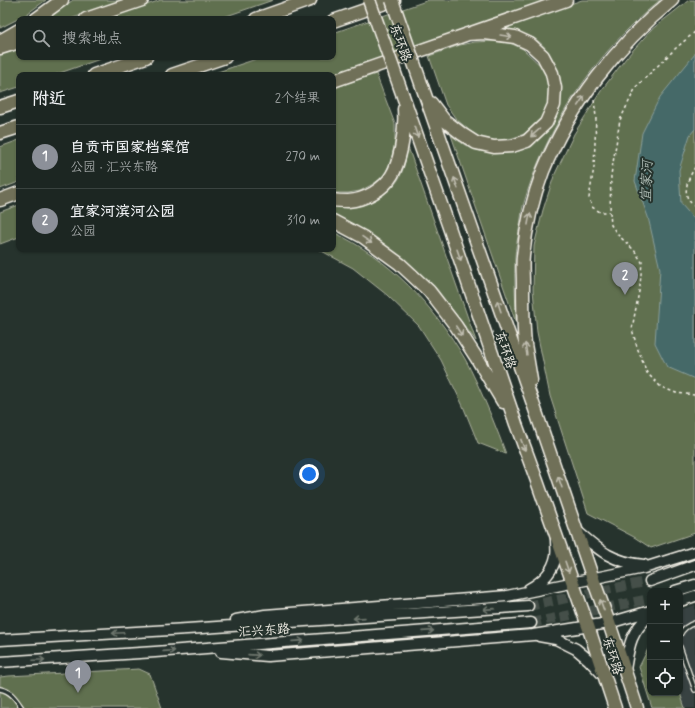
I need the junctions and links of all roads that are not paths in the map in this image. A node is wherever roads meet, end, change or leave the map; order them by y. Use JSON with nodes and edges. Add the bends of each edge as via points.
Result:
{"nodes":[{"id":1,"x":62,"y":0,"type":"edge"},
{"id":2,"x":142,"y":0,"type":"edge"},
{"id":3,"x":310,"y":0,"type":"edge"},
{"id":4,"x":369,"y":0,"type":"edge"},
{"id":5,"x":393,"y":0,"type":"edge"},
{"id":6,"x":566,"y":0,"type":"edge"},
{"id":7,"x":672,"y":0,"type":"edge"},
{"id":8,"x":40,"y":16,"type":"edge"},
{"id":9,"x":95,"y":16,"type":"edge"},
{"id":10,"x":265,"y":16,"type":"edge"},
{"id":11,"x":336,"y":19,"type":"edge"},
{"id":12,"x":16,"y":32,"type":"edge"},
{"id":13,"x":467,"y":34,"type":"junction"},
{"id":14,"x":0,"y":41,"type":"edge"},
{"id":15,"x":16,"y":43,"type":"edge"},
{"id":16,"x":0,"y":48,"type":"edge"},
{"id":17,"x":137,"y":60,"type":"edge"},
{"id":18,"x":216,"y":60,"type":"edge"},
{"id":19,"x":103,"y":72,"type":"edge"},
{"id":20,"x":181,"y":72,"type":"edge"},
{"id":21,"x":336,"y":80,"type":"edge"},
{"id":22,"x":423,"y":89,"type":"junction"},
{"id":23,"x":404,"y":96,"type":"junction"},
{"id":24,"x":16,"y":102,"type":"edge"},
{"id":25,"x":0,"y":107,"type":"edge"},
{"id":26,"x":16,"y":128,"type":"edge"},
{"id":27,"x":0,"y":133,"type":"edge"},
{"id":28,"x":16,"y":194,"type":"edge"},
{"id":29,"x":0,"y":200,"type":"edge"},
{"id":30,"x":336,"y":200,"type":"edge"},
{"id":31,"x":469,"y":219,"type":"junction"},
{"id":32,"x":336,"y":223,"type":"edge"},
{"id":33,"x":449,"y":227,"type":"junction"},
{"id":34,"x":537,"y":415,"type":"junction"},
{"id":35,"x":516,"y":424,"type":"junction"},
{"id":36,"x":577,"y":531,"type":"junction"},
{"id":37,"x":556,"y":536,"type":"junction"},
{"id":38,"x":695,"y":552,"type":"edge"},
{"id":39,"x":695,"y":565,"type":"edge"},
{"id":40,"x":652,"y":566,"type":"junction"},
{"id":41,"x":593,"y":579,"type":"junction"},
{"id":42,"x":650,"y":581,"type":"tunnel mouth"},
{"id":43,"x":572,"y":583,"type":"junction"},
{"id":44,"x":695,"y":585,"type":"edge"},
{"id":45,"x":683,"y":589,"type":"edge"},
{"id":46,"x":525,"y":592,"type":"junction"},
{"id":47,"x":695,"y":596,"type":"edge"},
{"id":48,"x":683,"y":600,"type":"edge"},
{"id":49,"x":528,"y":606,"type":"tunnel mouth"},
{"id":50,"x":647,"y":612,"type":"edge"},
{"id":51,"x":647,"y":618,"type":"edge"},
{"id":52,"x":609,"y":623,"type":"junction"},
{"id":53,"x":695,"y":623,"type":"edge"},
{"id":54,"x":531,"y":624,"type":"tunnel mouth"},
{"id":55,"x":588,"y":626,"type":"junction"},
{"id":56,"x":187,"y":629,"type":"junction"},
{"id":57,"x":683,"y":630,"type":"edge"},
{"id":58,"x":533,"y":635,"type":"junction"},
{"id":59,"x":0,"y":640,"type":"edge"},
{"id":60,"x":187,"y":650,"type":"junction"},
{"id":61,"x":683,"y":656,"type":"edge"},
{"id":62,"x":0,"y":662,"type":"edge"},
{"id":63,"x":625,"y":672,"type":"junction"},
{"id":64,"x":604,"y":677,"type":"junction"},
{"id":65,"x":0,"y":689,"type":"edge"},
{"id":66,"x":695,"y":690,"type":"edge"},
{"id":67,"x":22,"y":708,"type":"edge"},
{"id":68,"x":615,"y":708,"type":"edge"},
{"id":69,"x":637,"y":708,"type":"edge"}],
"edges":[{"from":1,"to":8,"type":"highway"},
{"from":2,"to":9,"type":"highway"},
{"from":3,"to":10,"type":"highway"},
{"from":4,"to":23,"type":"highway","name":"东环路","bridge":true},
{"from":5,"to":11,"type":"highway"},
{"from":5,"to":22,"type":"highway","name":"东环路","bridge":true},
{"from":6,"to":13,"type":"highway"},
{"from":34,"to":7,"type":"highway","one_way":true,"via":[[525,344],[523,257],[531,208],[543,171],[575,109],[598,76],[624,46]]},
{"from":12,"to":14,"type":"highway"},
{"from":13,"to":21,"type":"highway"},
{"from":13,"to":22,"type":"highway","one_way":true,"via":[[485,33],[515,37],[530,44],[543,56],[552,72],[555,88],[554,105],[546,123],[527,141],[512,146],[494,147],[476,143],[444,120]]},
{"from":15,"to":16,"type":"highway"},
{"from":17,"to":19,"type":"highway"},
{"from":18,"to":20,"type":"highway"},
{"from":31,"to":22,"type":"highway","name":"东环路","one_way":true},
{"from":23,"to":30,"type":"highway","via":[[404,134],[399,160],[392,176],[375,192],[363,198]]},
{"from":23,"to":33,"type":"highway","name":"东环路","one_way":true},
{"from":24,"to":25,"type":"highway"},
{"from":26,"to":27,"type":"highway"},
{"from":28,"to":29,"type":"highway"},
{"from":31,"to":33,"type":"highway"},
{"from":34,"to":31,"type":"highway","name":"东环路","one_way":true},
{"from":32,"to":35,"type":"highway","one_way":true,"via":[[362,237],[400,264],[429,291],[460,332]]},
{"from":33,"to":35,"type":"highway","name":"东环路","one_way":true},
{"from":36,"to":34,"type":"highway","name":"东环路","one_way":true},
{"from":35,"to":37,"type":"highway","name":"东环路","one_way":true},
{"from":36,"to":40,"type":"main road","via":[[596,548],[614,559]]},
{"from":36,"to":41,"type":"highway","name":"东环路"},
{"from":37,"to":43,"type":"highway","name":"东环路","one_way":true},
{"from":37,"to":46,"type":"main road","via":[[556,557],[550,572],[540,583]]},
{"from":38,"to":40,"type":"main road"},
{"from":39,"to":42,"type":"main road"},
{"from":40,"to":41,"type":"main road"},
{"from":41,"to":43,"type":"main road"},
{"from":52,"to":41,"type":"highway","name":"东环路","one_way":true},
{"from":43,"to":46,"type":"main road"},
{"from":43,"to":55,"type":"highway","name":"东环路"},
{"from":44,"to":45,"type":"main road"},
{"from":46,"to":56,"type":"main road","via":[[507,596],[265,615]]},
{"from":47,"to":48,"type":"main road"},
{"from":49,"to":56,"type":"main road","name":"汇兴东路","one_way":true},
{"from":50,"to":52,"type":"main road"},
{"from":51,"to":63,"type":"main road","via":[[635,631],[628,647]]},
{"from":52,"to":55,"type":"main road"},
{"from":52,"to":63,"type":"highway","name":"东环路"},
{"from":53,"to":57,"type":"lane"},
{"from":60,"to":54,"type":"main road","name":"汇兴东路","one_way":true},
{"from":55,"to":58,"type":"main road"},
{"from":55,"to":64,"type":"highway","name":"东环路"},
{"from":56,"to":59,"type":"main road","name":"汇兴东路","one_way":true},
{"from":60,"to":58,"type":"main road","one_way":true,"via":[[268,656]]},
{"from":58,"to":64,"type":"main road","via":[[556,640],[576,650],[590,660]]},
{"from":62,"to":60,"type":"main road","name":"汇兴东路","one_way":true},
{"from":61,"to":66,"type":"lane"},
{"from":63,"to":69,"type":"highway","name":"东环路"},
{"from":64,"to":68,"type":"highway","name":"东环路"},
{"from":65,"to":67,"type":"lane","via":[[10,693]]}]}
